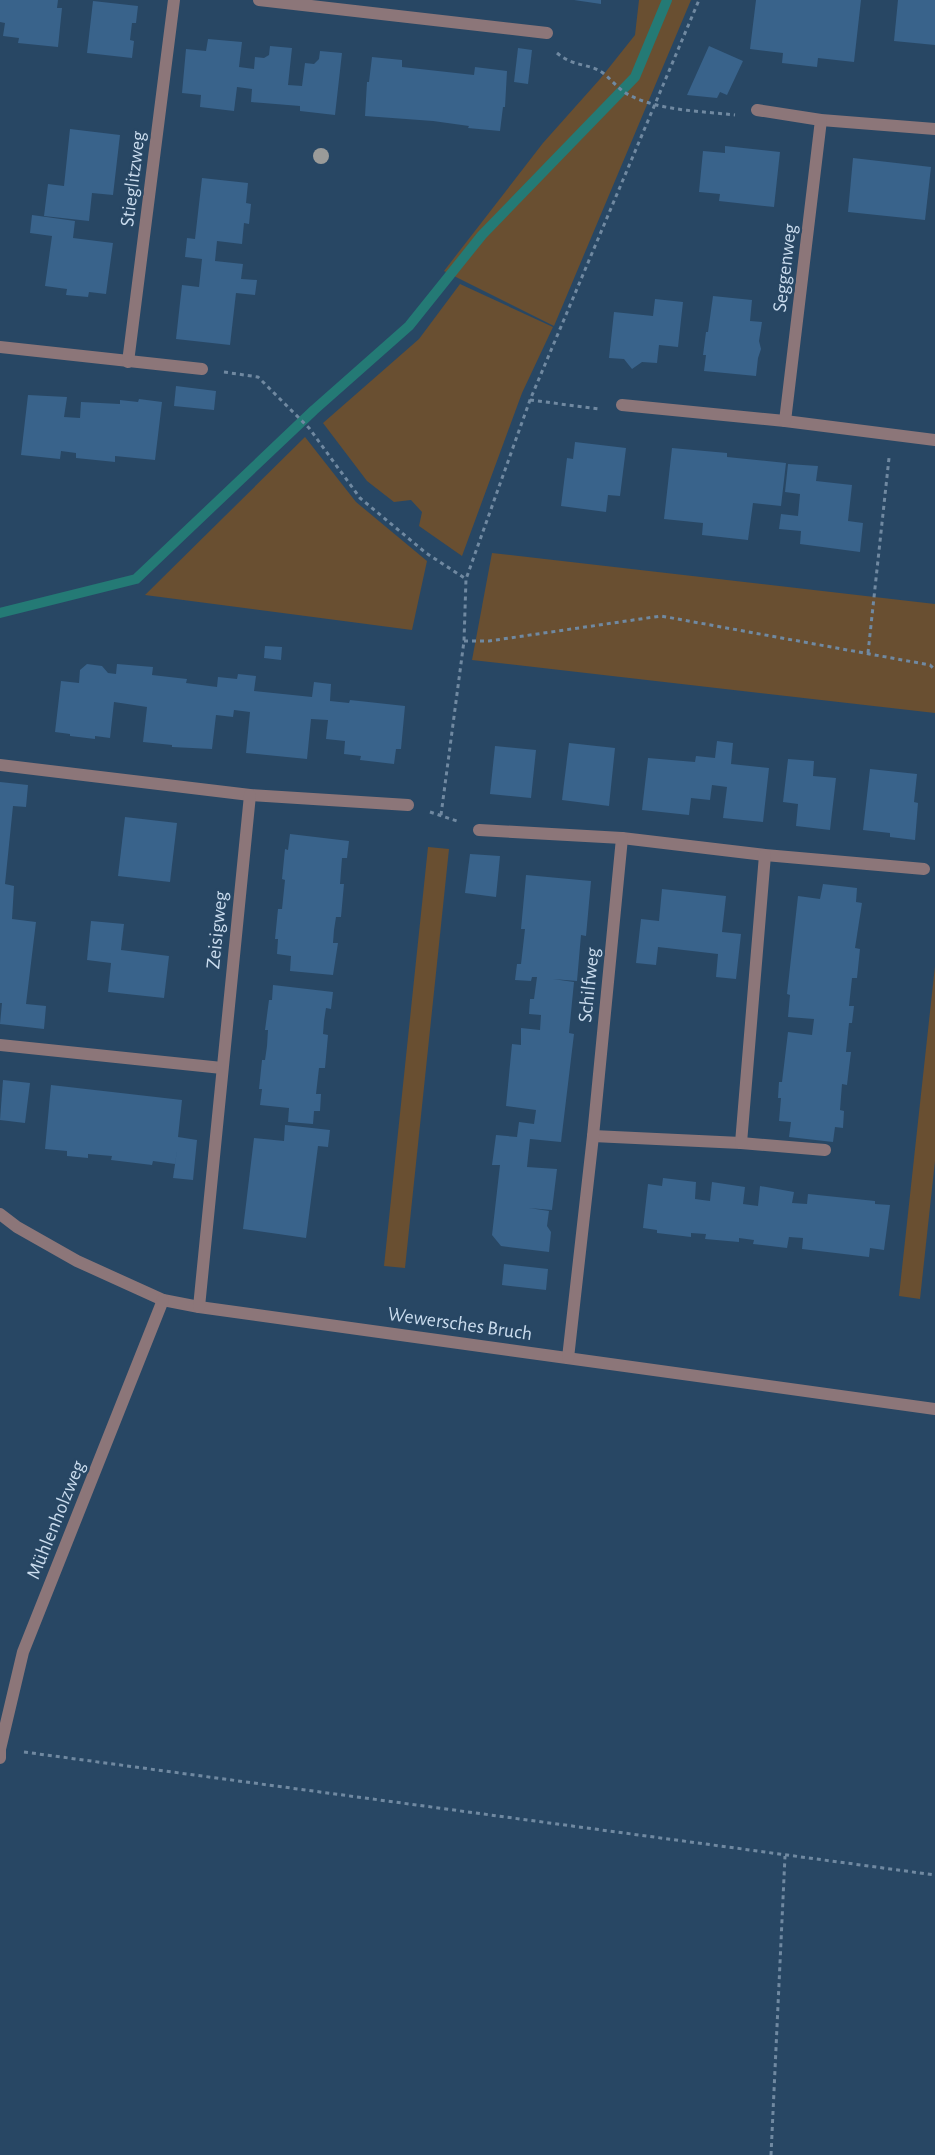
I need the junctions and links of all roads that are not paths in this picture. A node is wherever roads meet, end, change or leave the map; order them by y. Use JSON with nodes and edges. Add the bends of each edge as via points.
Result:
{"nodes":[{"id":1,"x":174,"y":0,"type":"edge"},
{"id":2,"x":259,"y":0,"type":"edge"},
{"id":3,"x":548,"y":33,"type":"dead end"},
{"id":4,"x":757,"y":110,"type":"road end"},
{"id":5,"x":822,"y":120,"type":"junction"},
{"id":6,"x":935,"y":129,"type":"edge"},
{"id":7,"x":0,"y":347,"type":"edge"},
{"id":8,"x":128,"y":362,"type":"junction"},
{"id":9,"x":202,"y":369,"type":"road end"},
{"id":10,"x":622,"y":405,"type":"road end"},
{"id":11,"x":785,"y":421,"type":"junction"},
{"id":12,"x":935,"y":440,"type":"edge"},
{"id":13,"x":0,"y":765,"type":"edge"},
{"id":14,"x":250,"y":795,"type":"junction"},
{"id":15,"x":408,"y":805,"type":"road end"},
{"id":16,"x":479,"y":830,"type":"road end"},
{"id":17,"x":622,"y":838,"type":"junction"},
{"id":18,"x":765,"y":855,"type":"junction"},
{"id":19,"x":924,"y":868,"type":"dead end"},
{"id":20,"x":0,"y":1045,"type":"edge"},
{"id":21,"x":222,"y":1068,"type":"junction"},
{"id":22,"x":593,"y":1136,"type":"junction"},
{"id":23,"x":741,"y":1143,"type":"junction"},
{"id":24,"x":825,"y":1150,"type":"dead end"},
{"id":25,"x":0,"y":1214,"type":"edge"},
{"id":26,"x":163,"y":1300,"type":"junction"},
{"id":27,"x":200,"y":1307,"type":"junction"},
{"id":28,"x":568,"y":1358,"type":"junction"},
{"id":29,"x":935,"y":1409,"type":"edge"},
{"id":30,"x":0,"y":1749,"type":"edge"},
{"id":31,"x":0,"y":1758,"type":"edge"}],
"edges":[{"from":1,"to":8,"type":"street","name":"Stieglitzweg"},
{"from":2,"to":3,"type":"street"},
{"from":4,"to":5,"type":"street"},
{"from":5,"to":6,"type":"street"},
{"from":5,"to":11,"type":"street","name":"Seggenweg"},
{"from":7,"to":8,"type":"street"},
{"from":8,"to":9,"type":"street"},
{"from":10,"to":11,"type":"street"},
{"from":11,"to":12,"type":"street"},
{"from":13,"to":14,"type":"street"},
{"from":14,"to":15,"type":"street"},
{"from":14,"to":21,"type":"street","name":"Zeisigweg"},
{"from":16,"to":17,"type":"street"},
{"from":17,"to":18,"type":"street"},
{"from":17,"to":22,"type":"street","name":"Schilfweg"},
{"from":18,"to":19,"type":"street"},
{"from":18,"to":23,"type":"street"},
{"from":20,"to":21,"type":"street"},
{"from":21,"to":27,"type":"street","name":"Zeisigweg"},
{"from":22,"to":23,"type":"street"},
{"from":22,"to":28,"type":"street","name":"Schilfweg"},
{"from":23,"to":24,"type":"street"},
{"from":25,"to":26,"type":"street","name":"Wewersches Bruch","via":[[77,1261]]},
{"from":26,"to":27,"type":"street","name":"Wewersches Bruch"},
{"from":26,"to":30,"type":"street","name":"Mühlenholzweg","via":[[23,1652]]},
{"from":27,"to":28,"type":"street","name":"Wewersches Bruch"},
{"from":28,"to":29,"type":"street","name":"Wewersches Bruch"},
{"from":30,"to":31,"type":"street","name":"Mühlenholzweg"}]}
